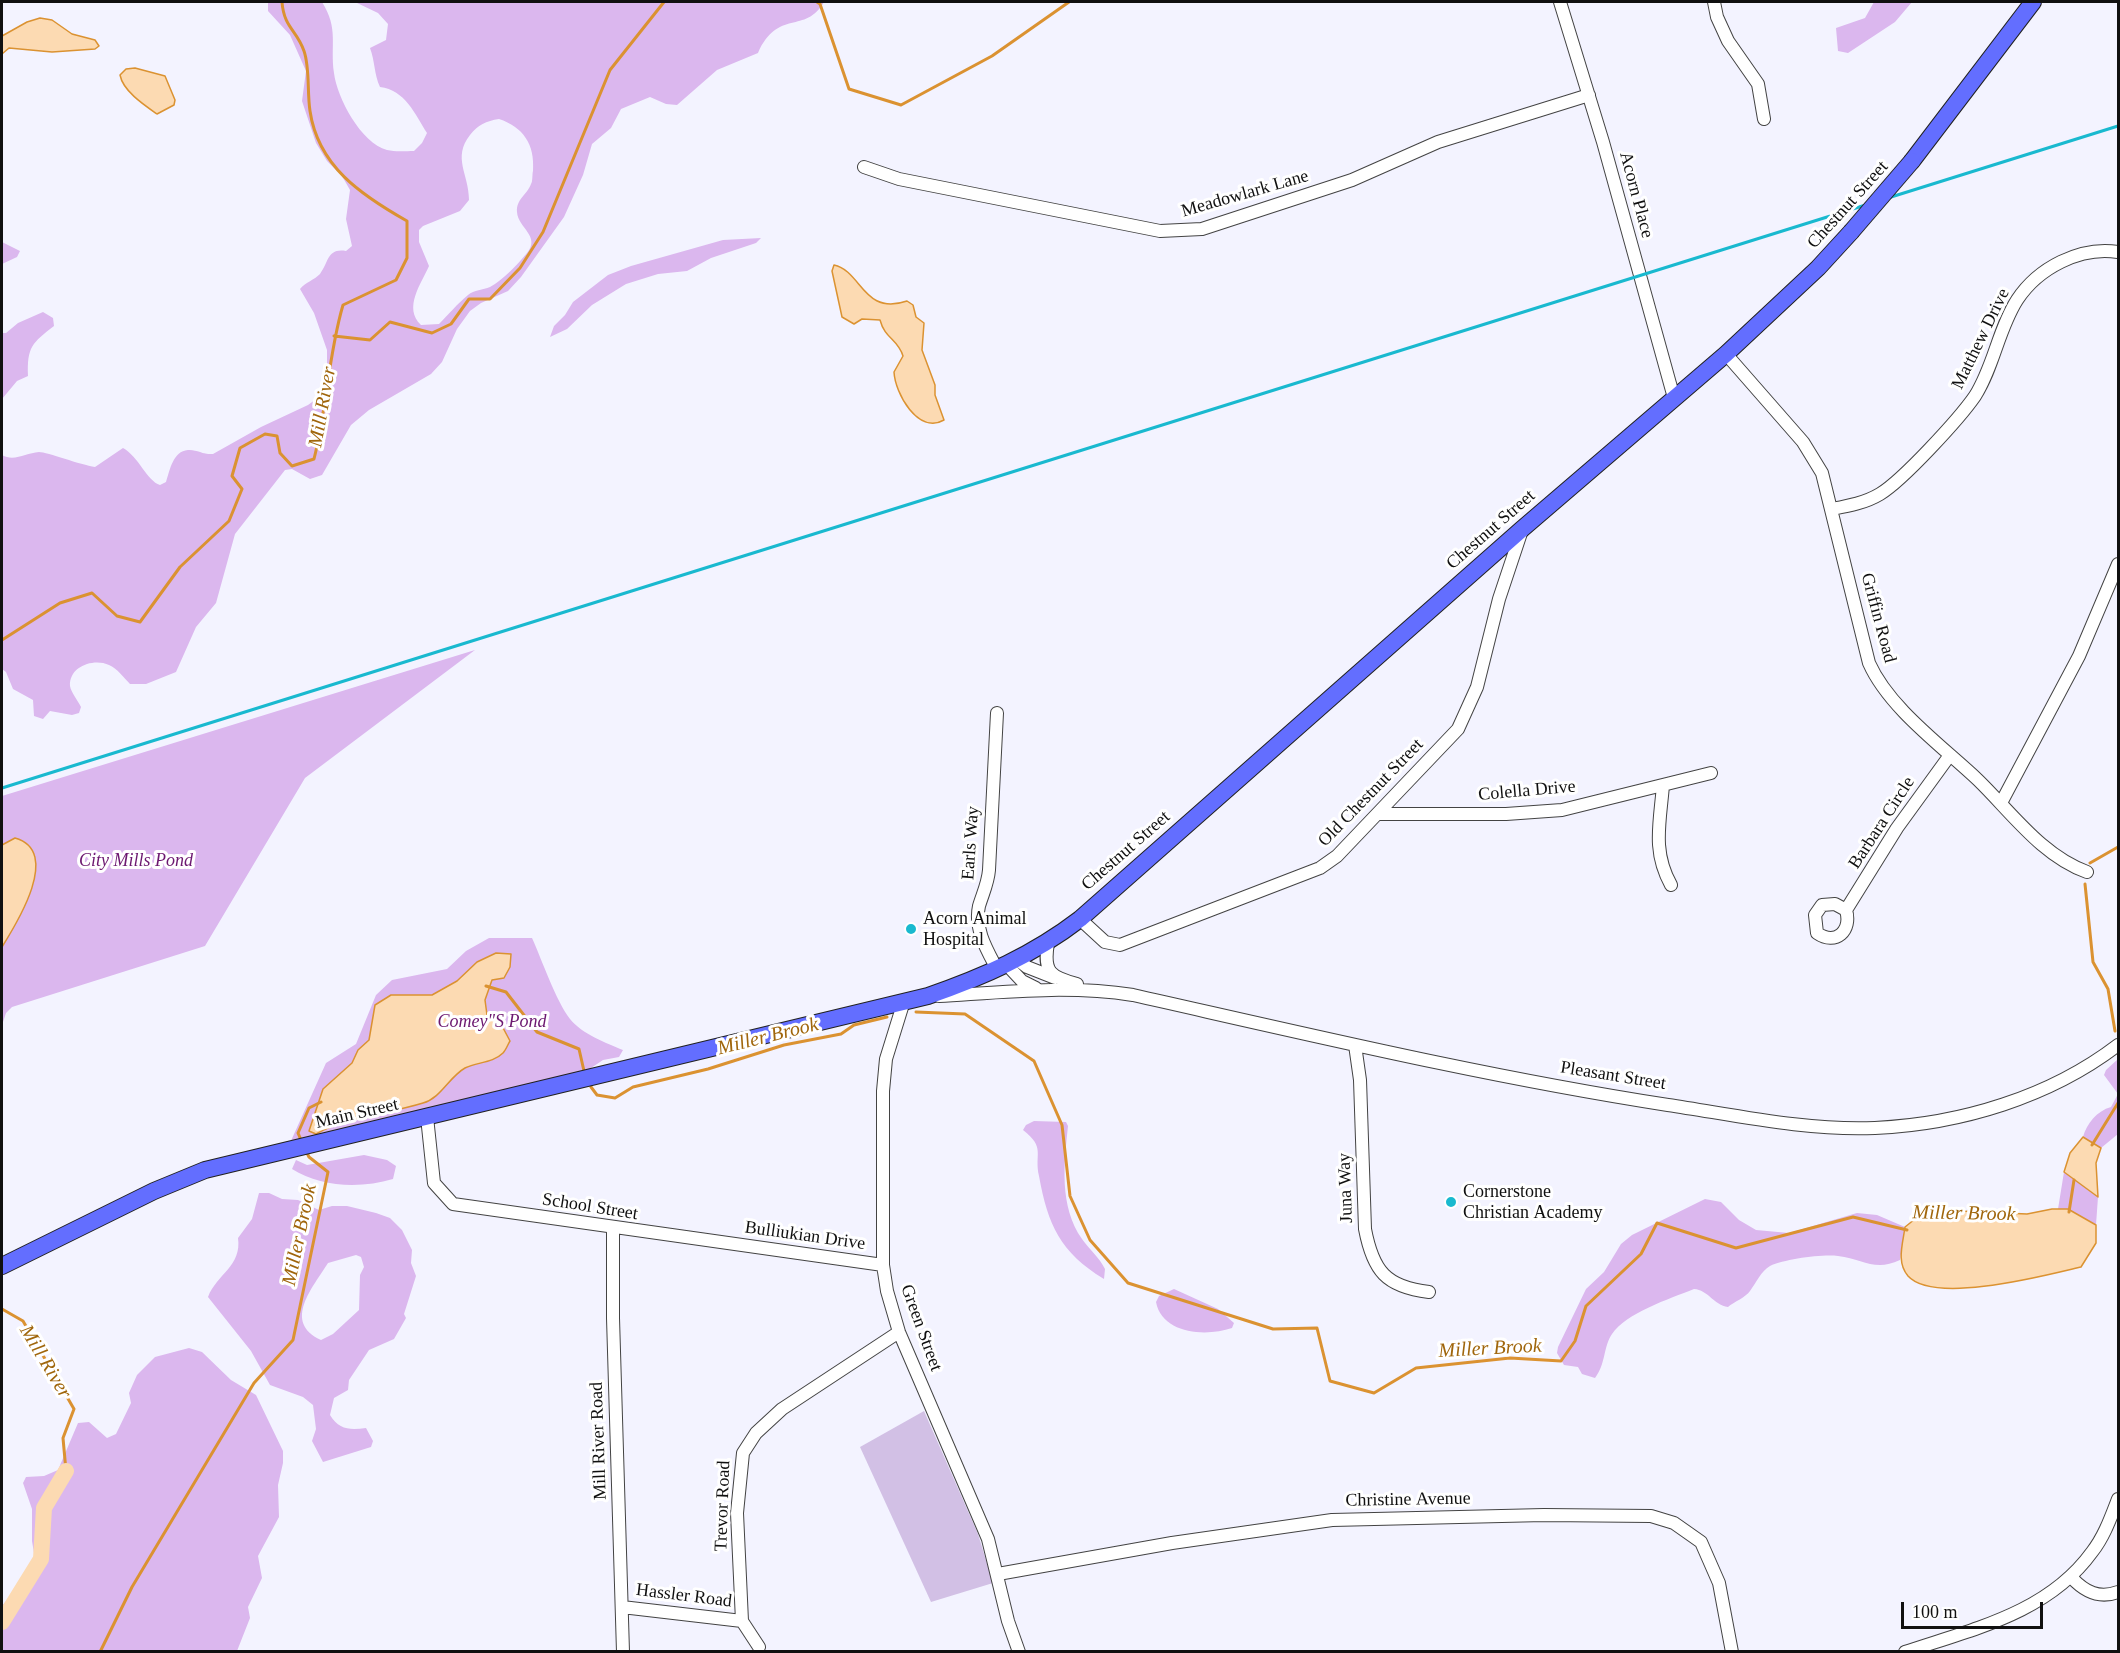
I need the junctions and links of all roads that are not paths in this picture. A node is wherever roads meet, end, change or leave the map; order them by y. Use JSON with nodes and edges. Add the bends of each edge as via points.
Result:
{"nodes":[{"id":1,"x":1560,"y":2,"type":"edge"},
{"id":2,"x":1714,"y":2,"type":"edge"},
{"id":3,"x":2033,"y":2,"type":"edge"},
{"id":4,"x":1589,"y":95,"type":"junction"},
{"id":5,"x":1764,"y":119,"type":"dead end"},
{"id":6,"x":864,"y":167,"type":"dead end"},
{"id":7,"x":2118,"y":252,"type":"edge"},
{"id":8,"x":1726,"y":354,"type":"junction"},
{"id":9,"x":1674,"y":398,"type":"junction"},
{"id":10,"x":1832,"y":509,"type":"junction"},
{"id":11,"x":1522,"y":529,"type":"junction"},
{"id":12,"x":2118,"y":564,"type":"edge"},
{"id":13,"x":997,"y":713,"type":"dead end"},
{"id":14,"x":1950,"y":755,"type":"junction"},
{"id":15,"x":1711,"y":773,"type":"dead end"},
{"id":16,"x":1663,"y":785,"type":"junction"},
{"id":17,"x":2001,"y":803,"type":"junction"},
{"id":18,"x":1379,"y":814,"type":"junction"},
{"id":19,"x":2087,"y":872,"type":"dead end"},
{"id":20,"x":1671,"y":885,"type":"dead end"},
{"id":21,"x":1846,"y":910,"type":"dead end"},
{"id":22,"x":1080,"y":919,"type":"junction"},
{"id":23,"x":1048,"y":943,"type":"junction"},
{"id":24,"x":1008,"y":965,"type":"junction"},
{"id":25,"x":1059,"y":979,"type":"junction"},
{"id":26,"x":1037,"y":988,"type":"junction"},
{"id":27,"x":1093,"y":989,"type":"junction"},
{"id":28,"x":928,"y":996,"type":"junction"},
{"id":29,"x":904,"y":1001,"type":"junction"},
{"id":30,"x":1355,"y":1045,"type":"junction"},
{"id":31,"x":2118,"y":1045,"type":"edge"},
{"id":32,"x":427,"y":1117,"type":"junction"},
{"id":33,"x":613,"y":1229,"type":"junction"},
{"id":34,"x":722,"y":1243,"type":"joint"},
{"id":35,"x":883,"y":1265,"type":"junction"},
{"id":36,"x":2,"y":1266,"type":"edge"},
{"id":37,"x":1429,"y":1292,"type":"dead end"},
{"id":38,"x":899,"y":1332,"type":"junction"},
{"id":39,"x":2118,"y":1499,"type":"edge"},
{"id":40,"x":998,"y":1574,"type":"junction"},
{"id":41,"x":2072,"y":1578,"type":"junction"},
{"id":42,"x":2118,"y":1592,"type":"edge"},
{"id":43,"x":622,"y":1607,"type":"junction"},
{"id":44,"x":742,"y":1621,"type":"junction"},
{"id":45,"x":759,"y":1647,"type":"dead end"},
{"id":46,"x":623,"y":1652,"type":"edge"},
{"id":47,"x":1019,"y":1652,"type":"edge"},
{"id":48,"x":1732,"y":1652,"type":"edge"},
{"id":49,"x":1905,"y":1652,"type":"edge"}],
"edges":[{"from":1,"to":4,"type":"street","name":"Acorn Place"},
{"from":2,"to":5,"type":"street","via":[[1728,41],[1758,84]]},
{"from":3,"to":8,"type":"main road","name":"Chestnut Street","bridge":true,"via":[[1912,161],[1851,232]]},
{"from":4,"to":6,"type":"street","name":"Meadowlark Lane","via":[[1438,142],[1342,184],[1202,229],[1183,231],[1160,231],[910,181]]},
{"from":4,"to":9,"type":"street","name":"Acorn Place"},
{"from":7,"to":10,"type":"street","name":"Matthew Drive","via":[[2092,251],[2072,257],[2027,288],[2009,316],[1985,378],[1963,412],[1890,486],[1869,499]]},
{"from":8,"to":9,"type":"main road","name":"Chestnut Street"},
{"from":8,"to":10,"type":"street","name":"Griffin Road","via":[[1810,451],[1822,473]]},
{"from":9,"to":11,"type":"main road","name":"Chestnut Street"},
{"from":10,"to":14,"type":"street","name":"Griffin Road","via":[[1875,676],[1899,706]]},
{"from":11,"to":18,"type":"street","name":"Old Chestnut Street","via":[[1468,711],[1458,729]]},
{"from":11,"to":22,"type":"main road","name":"Chestnut Street"},
{"from":12,"to":17,"type":"street","via":[[2079,656]]},
{"from":13,"to":24,"type":"street","name":"Earls Way","via":[[988,884],[979,908],[979,930]]},
{"from":14,"to":17,"type":"street","name":"Griffin Road"},
{"from":14,"to":21,"type":"street","name":"Barbara Circle","via":[[1897,828]]},
{"from":15,"to":16,"type":"street","name":"Colella Drive"},
{"from":16,"to":18,"type":"street","name":"Colella Drive","via":[[1562,810]]},
{"from":16,"to":20,"type":"street","via":[[1660,866]]},
{"from":17,"to":19,"type":"street","name":"Griffin Road","via":[[2055,854]]},
{"from":18,"to":22,"type":"street","name":"Old Chestnut Street","via":[[1337,856],[1320,867],[1120,945],[1105,942]]},
{"from":22,"to":23,"type":"main road","name":"Chestnut Street"},
{"from":23,"to":24,"type":"main road","name":"Chestnut Street"},
{"from":23,"to":25,"type":"street","via":[[1045,964]]},
{"from":24,"to":25,"type":"street","name":"Pleasant Street"},
{"from":24,"to":26,"type":"street","via":[[1022,981]]},
{"from":24,"to":28,"type":"main road","name":"Chestnut Street"},
{"from":25,"to":27,"type":"street","name":"Pleasant Street"},
{"from":26,"to":27,"type":"street","name":"Pleasant Street"},
{"from":26,"to":28,"type":"street","name":"Pleasant Street"},
{"from":27,"to":30,"type":"street","name":"Pleasant Street"},
{"from":28,"to":29,"type":"main road","name":"Chestnut Street"},
{"from":29,"to":32,"type":"main road","name":"Main Street"},
{"from":29,"to":35,"type":"street","name":"Green Street","via":[[886,1059]]},
{"from":30,"to":31,"type":"street","name":"Pleasant Street","via":[[1600,1095],[1839,1128],[1912,1124],[1983,1110],[2058,1082]]},
{"from":30,"to":37,"type":"street","name":"Juna Way","via":[[1369,1250],[1383,1275],[1408,1290]]},
{"from":32,"to":33,"type":"street","name":"School Street","via":[[435,1183],[453,1204]]},
{"from":32,"to":36,"type":"main road","name":"Main Street","via":[[205,1170]]},
{"from":33,"to":34,"type":"street","name":"School Street"},
{"from":33,"to":43,"type":"street","name":"Mill River Road"},
{"from":34,"to":35,"type":"street","name":"Bulliukian Drive"},
{"from":35,"to":38,"type":"street","name":"Green Street","via":[[886,1291]]},
{"from":38,"to":40,"type":"street","name":"Green Street","via":[[988,1539]]},
{"from":38,"to":44,"type":"street","name":"Trevor Road","via":[[782,1409],[747,1444],[739,1470],[737,1513]]},
{"from":39,"to":41,"type":"street","via":[[2101,1539]]},
{"from":40,"to":47,"type":"street","name":"Green Street"},
{"from":40,"to":48,"type":"street","name":"Christine Avenue","via":[[1332,1520],[1651,1516],[1674,1523],[1701,1542],[1719,1583]]},
{"from":41,"to":42,"type":"street","via":[[2090,1593],[2106,1596]]},
{"from":41,"to":49,"type":"street","via":[[2021,1611]]},
{"from":43,"to":44,"type":"street","name":"Hassler Road"},
{"from":43,"to":46,"type":"street","name":"Mill River Road"},
{"from":44,"to":45,"type":"street"}]}
